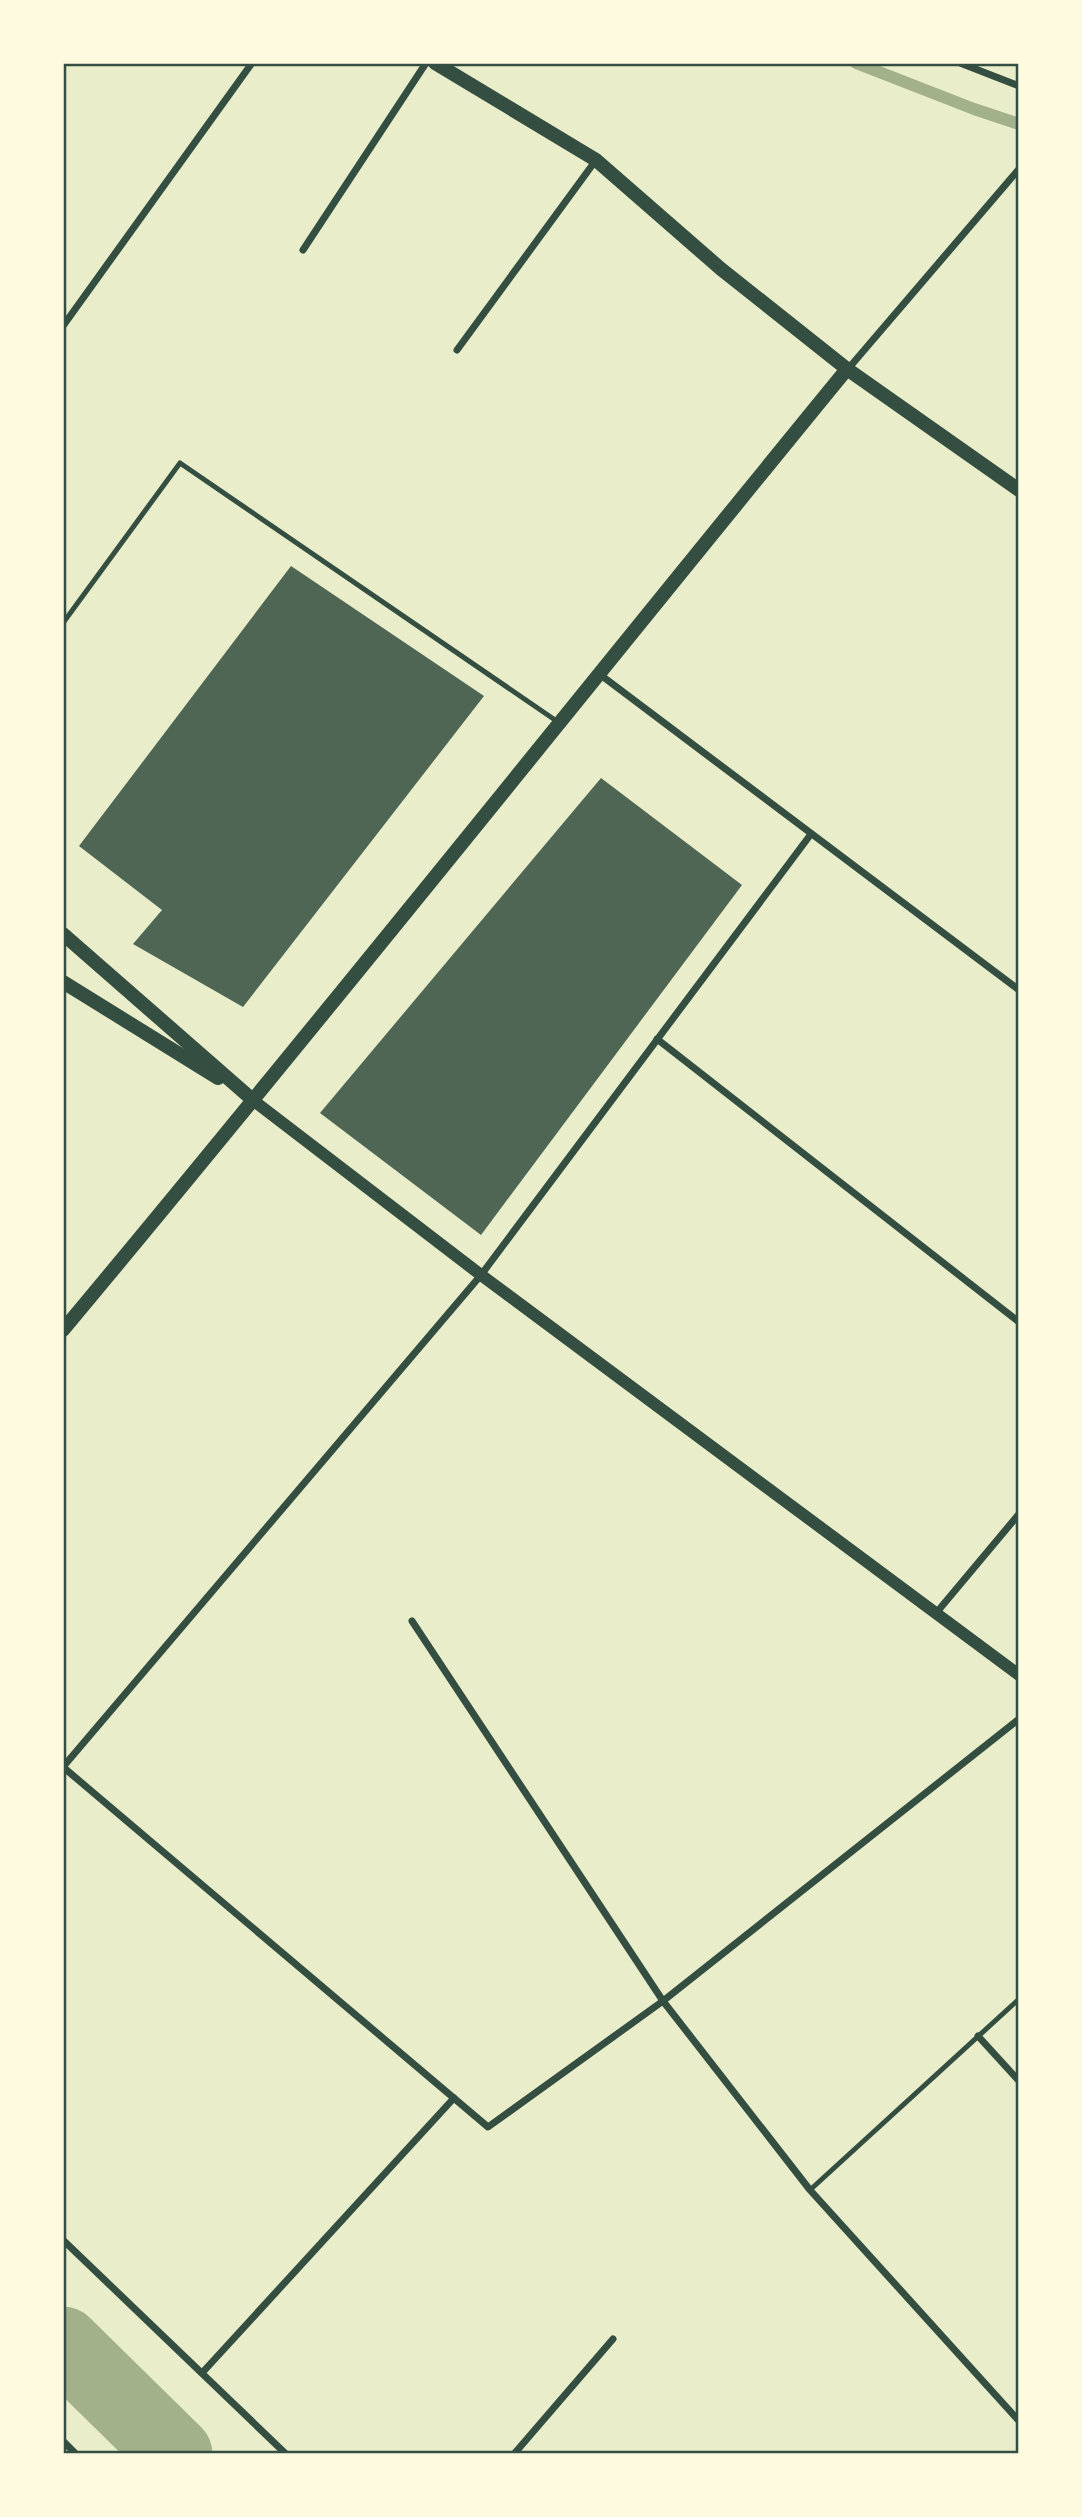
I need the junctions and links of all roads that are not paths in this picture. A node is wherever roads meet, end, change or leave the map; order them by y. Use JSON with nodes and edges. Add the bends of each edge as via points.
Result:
{"nodes":[{"id":1,"x":252,"y":63,"type":"edge"},
{"id":2,"x":426,"y":63,"type":"edge"},
{"id":3,"x":435,"y":63,"type":"edge"},
{"id":4,"x":960,"y":63,"type":"edge"},
{"id":5,"x":1019,"y":86,"type":"edge"},
{"id":6,"x":596,"y":160,"type":"junction"},
{"id":7,"x":1019,"y":169,"type":"edge"},
{"id":8,"x":303,"y":250,"type":"dead end"},
{"id":9,"x":63,"y":326,"type":"edge"},
{"id":10,"x":457,"y":350,"type":"dead end"},
{"id":11,"x":847,"y":369,"type":"junction"},
{"id":12,"x":1019,"y":490,"type":"edge"},
{"id":13,"x":63,"y":623,"type":"edge"},
{"id":14,"x":598,"y":673,"type":"junction"},
{"id":15,"x":558,"y":722,"type":"junction"},
{"id":16,"x":811,"y":834,"type":"junction"},
{"id":17,"x":63,"y":933,"type":"edge"},
{"id":18,"x":63,"y":982,"type":"edge"},
{"id":19,"x":1019,"y":990,"type":"edge"},
{"id":20,"x":657,"y":1039,"type":"junction"},
{"id":21,"x":254,"y":1101,"type":"junction"},
{"id":22,"x":481,"y":1275,"type":"junction"},
{"id":23,"x":1019,"y":1322,"type":"edge"},
{"id":24,"x":63,"y":1330,"type":"edge"},
{"id":25,"x":1019,"y":1514,"type":"edge"},
{"id":26,"x":937,"y":1612,"type":"junction"},
{"id":27,"x":412,"y":1621,"type":"dead end"},
{"id":28,"x":1019,"y":1675,"type":"edge"},
{"id":29,"x":1019,"y":1719,"type":"edge"},
{"id":30,"x":63,"y":1768,"type":"edge"},
{"id":31,"x":1019,"y":1999,"type":"edge"},
{"id":32,"x":663,"y":2001,"type":"junction"},
{"id":33,"x":978,"y":2036,"type":"junction"},
{"id":34,"x":1019,"y":2081,"type":"edge"},
{"id":35,"x":454,"y":2098,"type":"junction"},
{"id":36,"x":810,"y":2190,"type":"junction"},
{"id":37,"x":63,"y":2240,"type":"edge"},
{"id":38,"x":613,"y":2339,"type":"dead end"},
{"id":39,"x":202,"y":2373,"type":"junction"},
{"id":40,"x":1019,"y":2421,"type":"edge"},
{"id":41,"x":63,"y":2441,"type":"edge"},
{"id":42,"x":76,"y":2454,"type":"edge"},
{"id":43,"x":286,"y":2454,"type":"edge"},
{"id":44,"x":514,"y":2454,"type":"edge"}],
"edges":[{"from":1,"to":9,"type":"street"},
{"from":2,"to":8,"type":"street"},
{"from":3,"to":6,"type":"main road"},
{"from":4,"to":5,"type":"street"},
{"from":6,"to":10,"type":"street"},
{"from":6,"to":11,"type":"main road","via":[[721,269]]},
{"from":7,"to":11,"type":"street"},
{"from":11,"to":12,"type":"main road"},
{"from":11,"to":14,"type":"main road"},
{"from":13,"to":15,"type":"lane","via":[[180,463]]},
{"from":14,"to":15,"type":"main road"},
{"from":14,"to":16,"type":"street"},
{"from":15,"to":21,"type":"main road"},
{"from":16,"to":19,"type":"street"},
{"from":16,"to":20,"type":"street"},
{"from":17,"to":21,"type":"main road"},
{"from":18,"to":21,"type":"main road"},
{"from":20,"to":22,"type":"street"},
{"from":20,"to":23,"type":"street"},
{"from":21,"to":22,"type":"street"},
{"from":21,"to":24,"type":"main road"},
{"from":22,"to":26,"type":"street"},
{"from":22,"to":30,"type":"street"},
{"from":25,"to":26,"type":"street"},
{"from":26,"to":28,"type":"street"},
{"from":27,"to":32,"type":"street"},
{"from":29,"to":32,"type":"street"},
{"from":30,"to":35,"type":"street"},
{"from":31,"to":33,"type":"lane"},
{"from":32,"to":35,"type":"street","via":[[488,2127]]},
{"from":32,"to":36,"type":"street"},
{"from":33,"to":34,"type":"street"},
{"from":33,"to":36,"type":"lane"},
{"from":35,"to":39,"type":"street"},
{"from":36,"to":40,"type":"street"},
{"from":37,"to":39,"type":"street"},
{"from":38,"to":44,"type":"street"},
{"from":39,"to":43,"type":"street"},
{"from":41,"to":42,"type":"street"}]}
